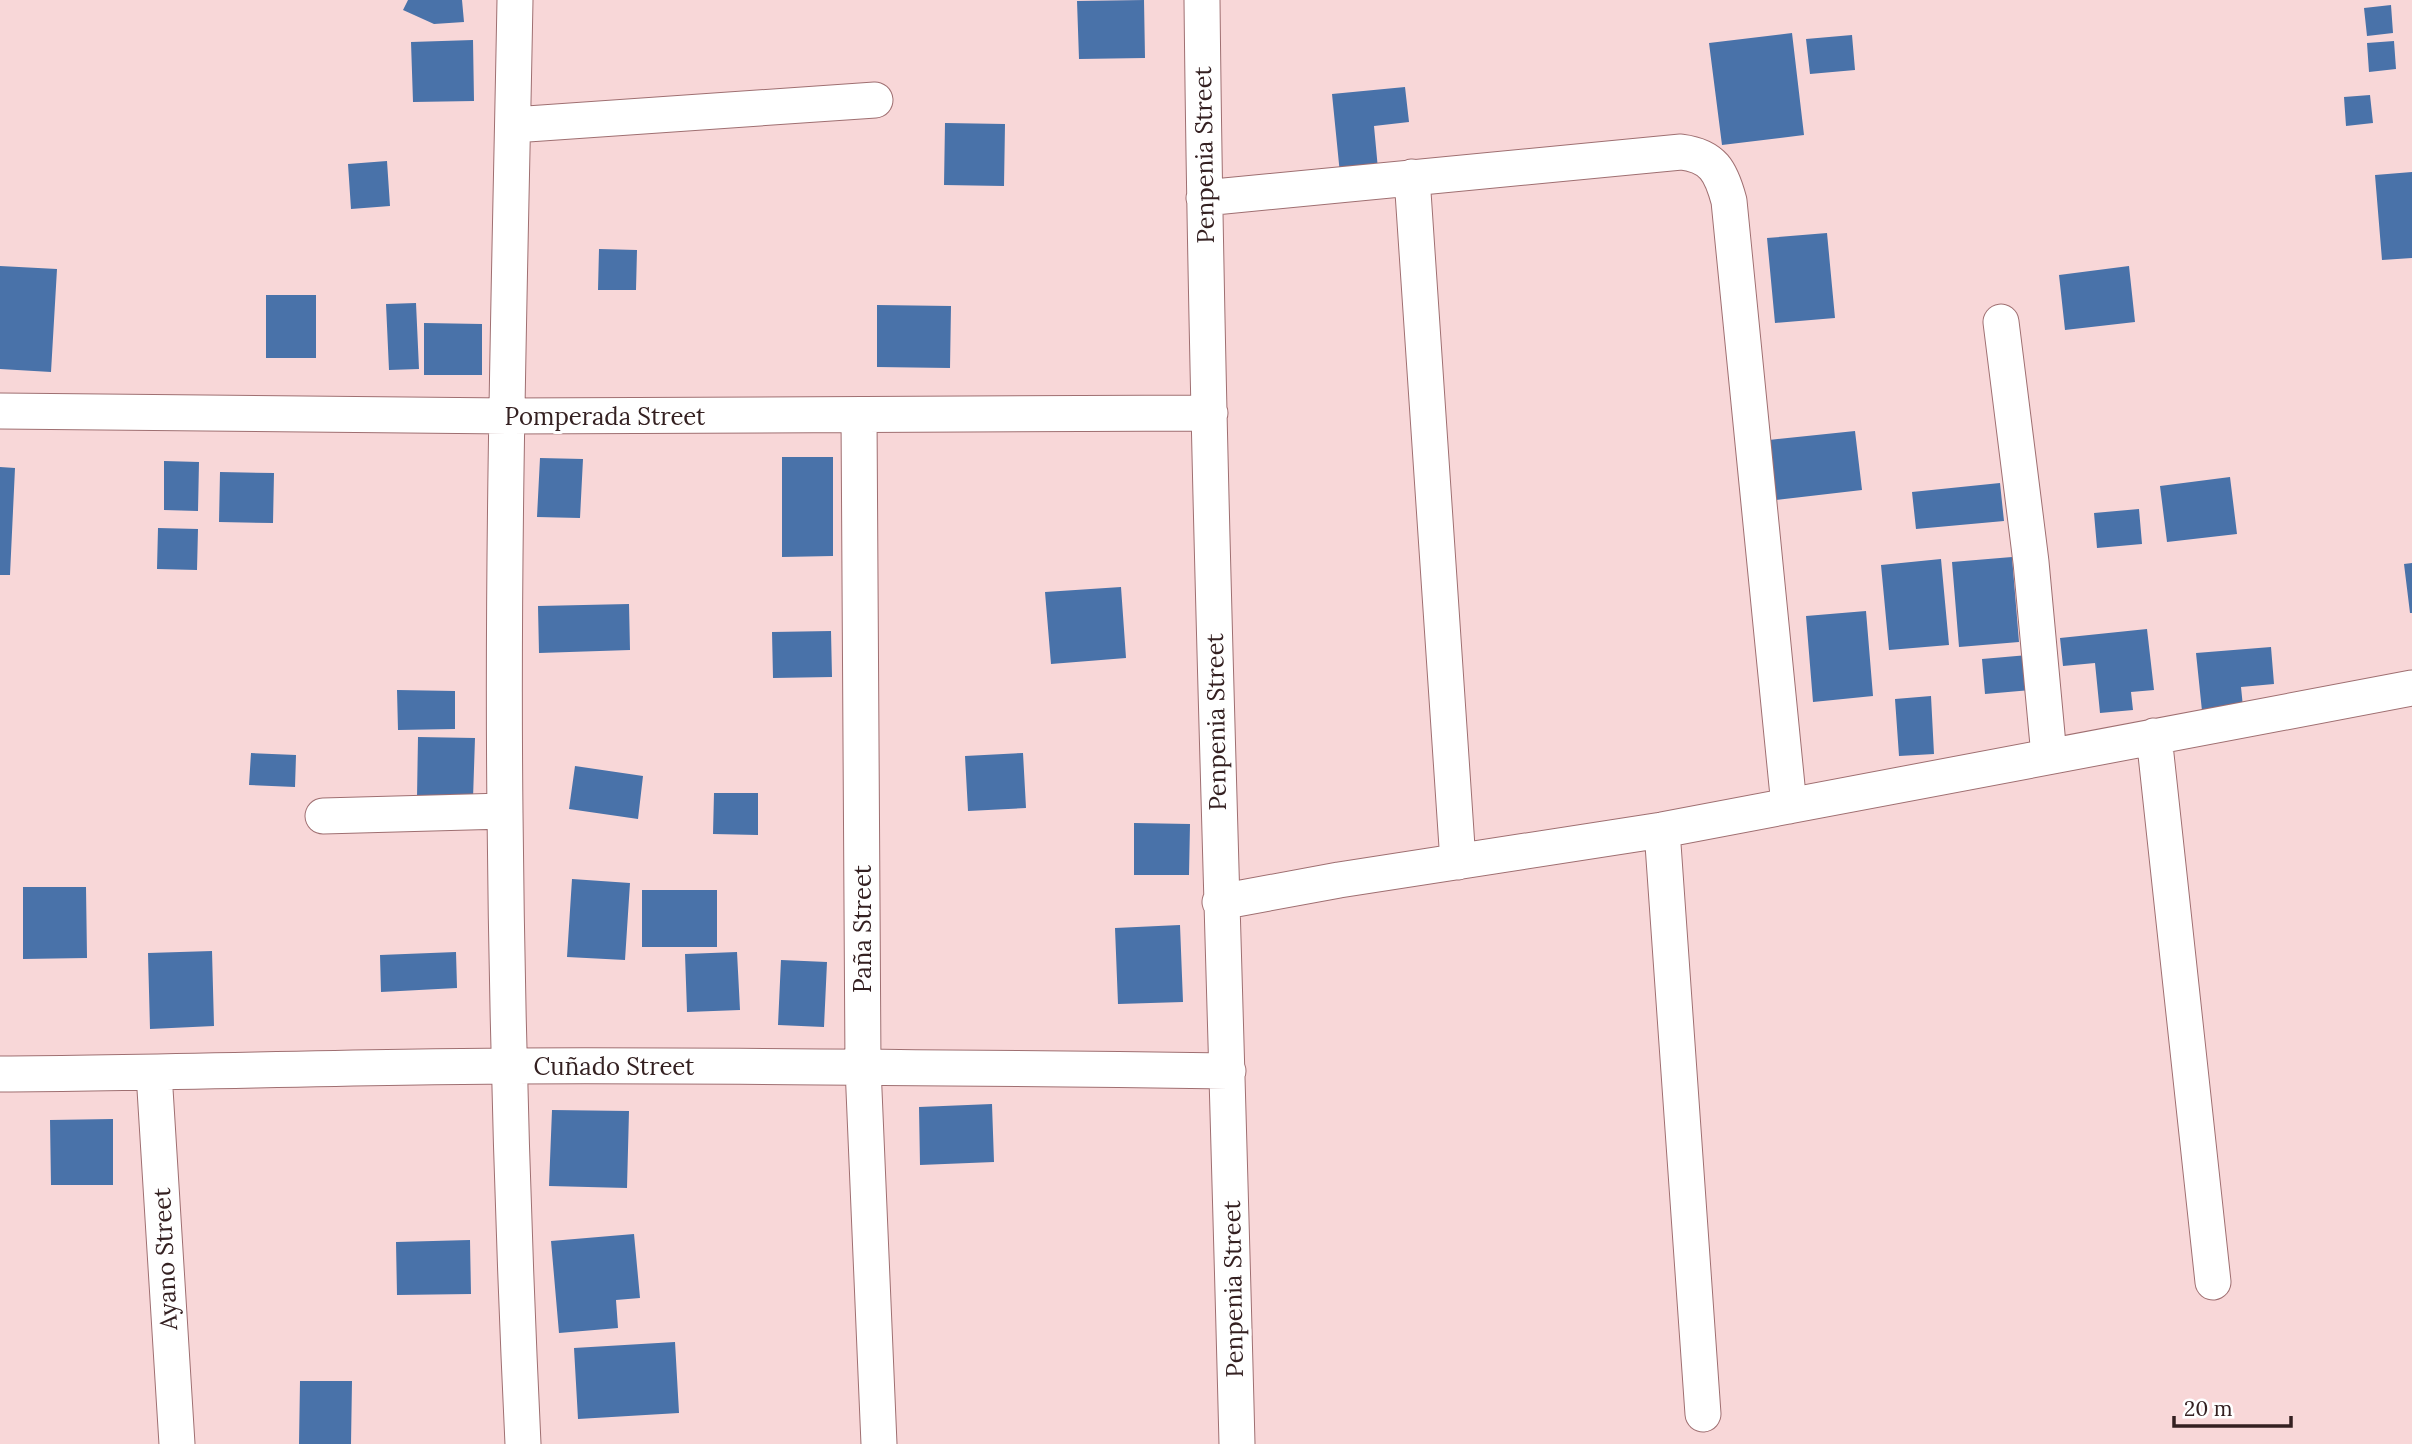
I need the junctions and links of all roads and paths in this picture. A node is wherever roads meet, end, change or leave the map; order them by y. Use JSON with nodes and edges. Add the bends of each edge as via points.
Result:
{"nodes":[{"id":1,"x":515,"y":0,"type":"edge"},
{"id":2,"x":1202,"y":0,"type":"edge"},
{"id":3,"x":874,"y":100,"type":"dead end"},
{"id":4,"x":513,"y":125,"type":"junction"},
{"id":5,"x":1412,"y":177,"type":"junction"},
{"id":6,"x":1204,"y":198,"type":"junction"},
{"id":7,"x":2001,"y":322,"type":"dead end"},
{"id":8,"x":0,"y":411,"type":"edge"},
{"id":9,"x":1210,"y":413,"type":"junction"},
{"id":10,"x":859,"y":415,"type":"junction"},
{"id":11,"x":508,"y":416,"type":"junction"},
{"id":12,"x":2412,"y":688,"type":"edge"},
{"id":13,"x":2154,"y":736,"type":"junction"},
{"id":14,"x":2049,"y":756,"type":"junction"},
{"id":15,"x":1790,"y":806,"type":"junction"},
{"id":16,"x":505,"y":811,"type":"junction"},
{"id":17,"x":323,"y":816,"type":"dead end"},
{"id":18,"x":1662,"y":830,"type":"junction"},
{"id":19,"x":1458,"y":862,"type":"junction"},
{"id":20,"x":1220,"y":902,"type":"junction"},
{"id":21,"x":510,"y":1066,"type":"junction"},
{"id":22,"x":863,"y":1067,"type":"junction"},
{"id":23,"x":1227,"y":1071,"type":"junction"},
{"id":24,"x":154,"y":1073,"type":"junction"},
{"id":25,"x":0,"y":1074,"type":"edge"},
{"id":26,"x":2213,"y":1282,"type":"dead end"},
{"id":27,"x":1703,"y":1414,"type":"dead end"},
{"id":28,"x":177,"y":1444,"type":"edge"},
{"id":29,"x":523,"y":1444,"type":"edge"},
{"id":30,"x":879,"y":1444,"type":"edge"},
{"id":31,"x":1237,"y":1444,"type":"edge"}],
"edges":[{"from":1,"to":4,"type":"street"},
{"from":2,"to":6,"type":"street","name":"Penpenia Street"},
{"from":3,"to":4,"type":"street"},
{"from":4,"to":11,"type":"street"},
{"from":5,"to":6,"type":"street"},
{"from":5,"to":15,"type":"street","via":[[1681,152],[1709,160],[1718,171],[1729,201]]},
{"from":5,"to":19,"type":"street"},
{"from":6,"to":9,"type":"street","name":"Penpenia Street"},
{"from":7,"to":14,"type":"street"},
{"from":8,"to":11,"type":"street","name":"Pomperada Street"},
{"from":9,"to":10,"type":"street","name":"Pomperada Street"},
{"from":9,"to":20,"type":"street","name":"Penpenia Street"},
{"from":10,"to":11,"type":"street","name":"Pomperada Street"},
{"from":10,"to":22,"type":"street","name":"Paña Street"},
{"from":11,"to":16,"type":"street"},
{"from":12,"to":13,"type":"street"},
{"from":13,"to":14,"type":"street"},
{"from":13,"to":26,"type":"street"},
{"from":14,"to":15,"type":"street"},
{"from":15,"to":18,"type":"street"},
{"from":16,"to":17,"type":"street"},
{"from":16,"to":21,"type":"street"},
{"from":18,"to":19,"type":"street"},
{"from":18,"to":27,"type":"street"},
{"from":19,"to":20,"type":"street"},
{"from":20,"to":23,"type":"street","name":"Penpenia Street"},
{"from":21,"to":22,"type":"street","name":"Cuñado Street"},
{"from":21,"to":24,"type":"street","name":"Cuñado Street"},
{"from":21,"to":29,"type":"street"},
{"from":22,"to":23,"type":"street","name":"Cuñado Street"},
{"from":22,"to":30,"type":"street","name":"Paña Street"},
{"from":23,"to":31,"type":"street","name":"Penpenia Street"},
{"from":24,"to":25,"type":"street","name":"Cuñado Street"},
{"from":24,"to":28,"type":"street","name":"Ayano Street"}]}
